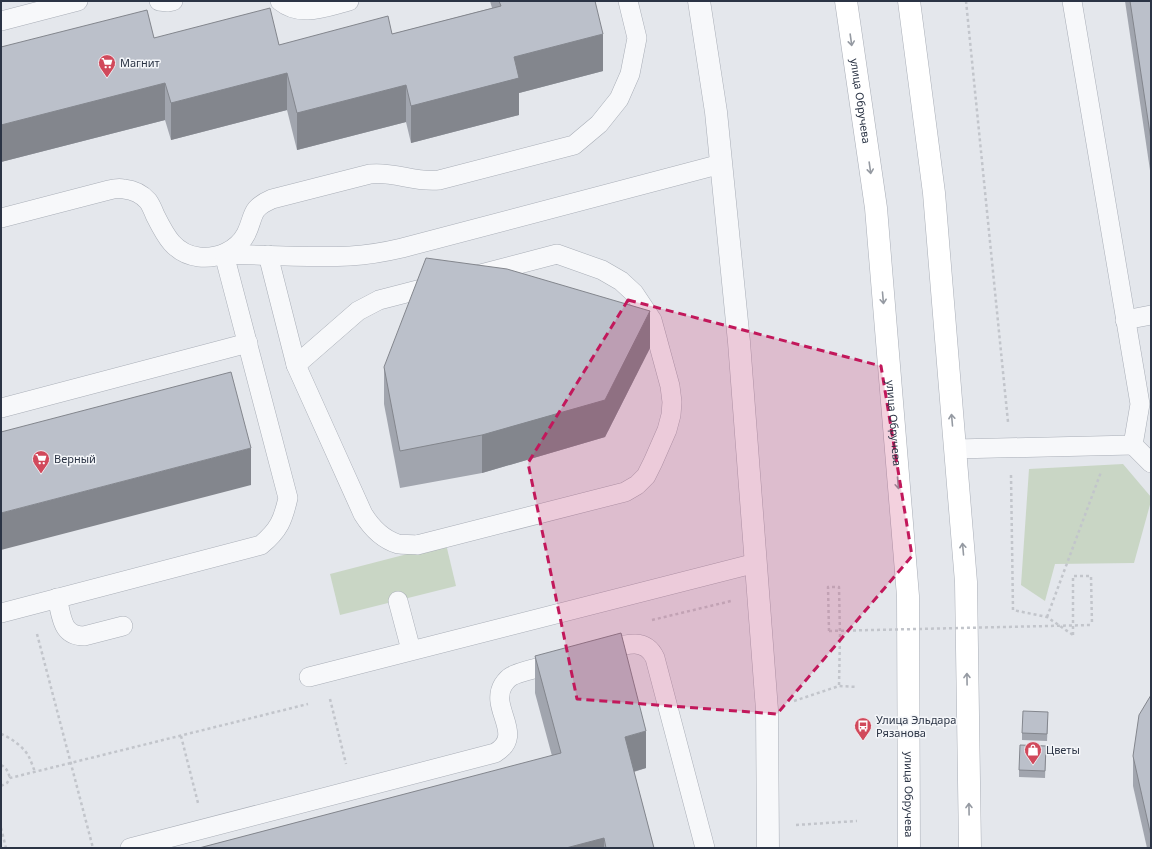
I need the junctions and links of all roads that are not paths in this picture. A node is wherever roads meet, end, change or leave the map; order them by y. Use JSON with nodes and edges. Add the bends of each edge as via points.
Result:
{"nodes":[{"id":1,"x":78,"y":1,"type":"edge"},
{"id":2,"x":159,"y":1,"type":"edge"},
{"id":3,"x":173,"y":1,"type":"edge"},
{"id":4,"x":280,"y":1,"type":"edge"},
{"id":5,"x":348,"y":1,"type":"edge"},
{"id":6,"x":628,"y":1,"type":"edge"},
{"id":7,"x":699,"y":1,"type":"edge"},
{"id":8,"x":846,"y":1,"type":"edge"},
{"id":9,"x":909,"y":1,"type":"edge"},
{"id":10,"x":1072,"y":1,"type":"edge"},
{"id":11,"x":1,"y":21,"type":"edge"},
{"id":12,"x":721,"y":164,"type":"junction"},
{"id":13,"x":1,"y":218,"type":"edge"},
{"id":14,"x":224,"y":254,"type":"junction"},
{"id":15,"x":268,"y":255,"type":"junction"},
{"id":16,"x":1151,"y":315,"type":"edge"},
{"id":17,"x":1126,"y":320,"type":"junction"},
{"id":18,"x":248,"y":343,"type":"junction"},
{"id":19,"x":296,"y":365,"type":"junction"},
{"id":20,"x":1,"y":408,"type":"edge"},
{"id":21,"x":1133,"y":445,"type":"junction"},
{"id":22,"x":955,"y":449,"type":"junction"},
{"id":23,"x":1151,"y":463,"type":"edge"},
{"id":24,"x":756,"y":563,"type":"junction"},
{"id":25,"x":57,"y":598,"type":"junction"},
{"id":26,"x":398,"y":601,"type":"dead end"},
{"id":27,"x":1,"y":613,"type":"edge"},
{"id":28,"x":123,"y":626,"type":"dead end"},
{"id":29,"x":411,"y":650,"type":"junction"},
{"id":30,"x":309,"y":677,"type":"dead end"},
{"id":31,"x":130,"y":848,"type":"edge"},
{"id":32,"x":705,"y":848,"type":"edge"},
{"id":33,"x":768,"y":848,"type":"edge"},
{"id":34,"x":909,"y":848,"type":"edge"},
{"id":35,"x":970,"y":848,"type":"edge"}],
"edges":[{"from":1,"to":11,"type":"lane"},
{"from":2,"to":3,"type":"lane"},
{"from":4,"to":5,"type":"lane","via":[[297,9],[310,11]]},
{"from":6,"to":14,"type":"lane","via":[[637,38],[630,74],[618,99],[599,124],[574,145],[439,180],[375,174],[272,199],[257,208],[246,235],[233,249]]},
{"from":7,"to":12,"type":"street","via":[[716,112]]},
{"from":8,"to":34,"type":"main road","name":"улица Обручева","one_way":true,"via":[[876,208],[908,596]]},
{"from":22,"to":9,"type":"main road","one_way":true,"via":[[934,193]]},
{"from":10,"to":17,"type":"lane"},
{"from":12,"to":15,"type":"lane","via":[[402,248],[351,256]]},
{"from":12,"to":24,"type":"street","via":[[739,342]]},
{"from":13,"to":14,"type":"lane","via":[[123,188],[133,191],[149,202],[164,232],[183,252],[207,258]]},
{"from":14,"to":15,"type":"lane"},
{"from":14,"to":18,"type":"lane"},
{"from":15,"to":19,"type":"lane"},
{"from":16,"to":17,"type":"lane"},
{"from":17,"to":21,"type":"lane","via":[[1140,404]]},
{"from":18,"to":20,"type":"lane"},
{"from":18,"to":25,"type":"lane","via":[[288,498],[277,530],[261,545]]},
{"from":19,"to":19,"type":"lane","via":[[363,514],[370,526],[398,544],[417,545],[625,492],[646,476],[671,415],[670,386],[652,320],[634,293],[621,280],[602,270],[557,254],[379,300],[358,311]]},
{"from":21,"to":22,"type":"lane"},
{"from":21,"to":23,"type":"lane"},
{"from":35,"to":22,"type":"main road","one_way":true,"via":[[966,582]]},
{"from":24,"to":29,"type":"lane"},
{"from":24,"to":33,"type":"street","via":[[767,710]]},
{"from":25,"to":27,"type":"lane"},
{"from":25,"to":28,"type":"lane","via":[[64,626],[72,635],[84,636]]},
{"from":26,"to":29,"type":"lane"},
{"from":29,"to":30,"type":"lane"},
{"from":31,"to":32,"type":"lane","via":[[495,753],[507,741],[509,734],[499,699],[501,689],[511,676],[632,643],[647,647],[655,658]]}]}
